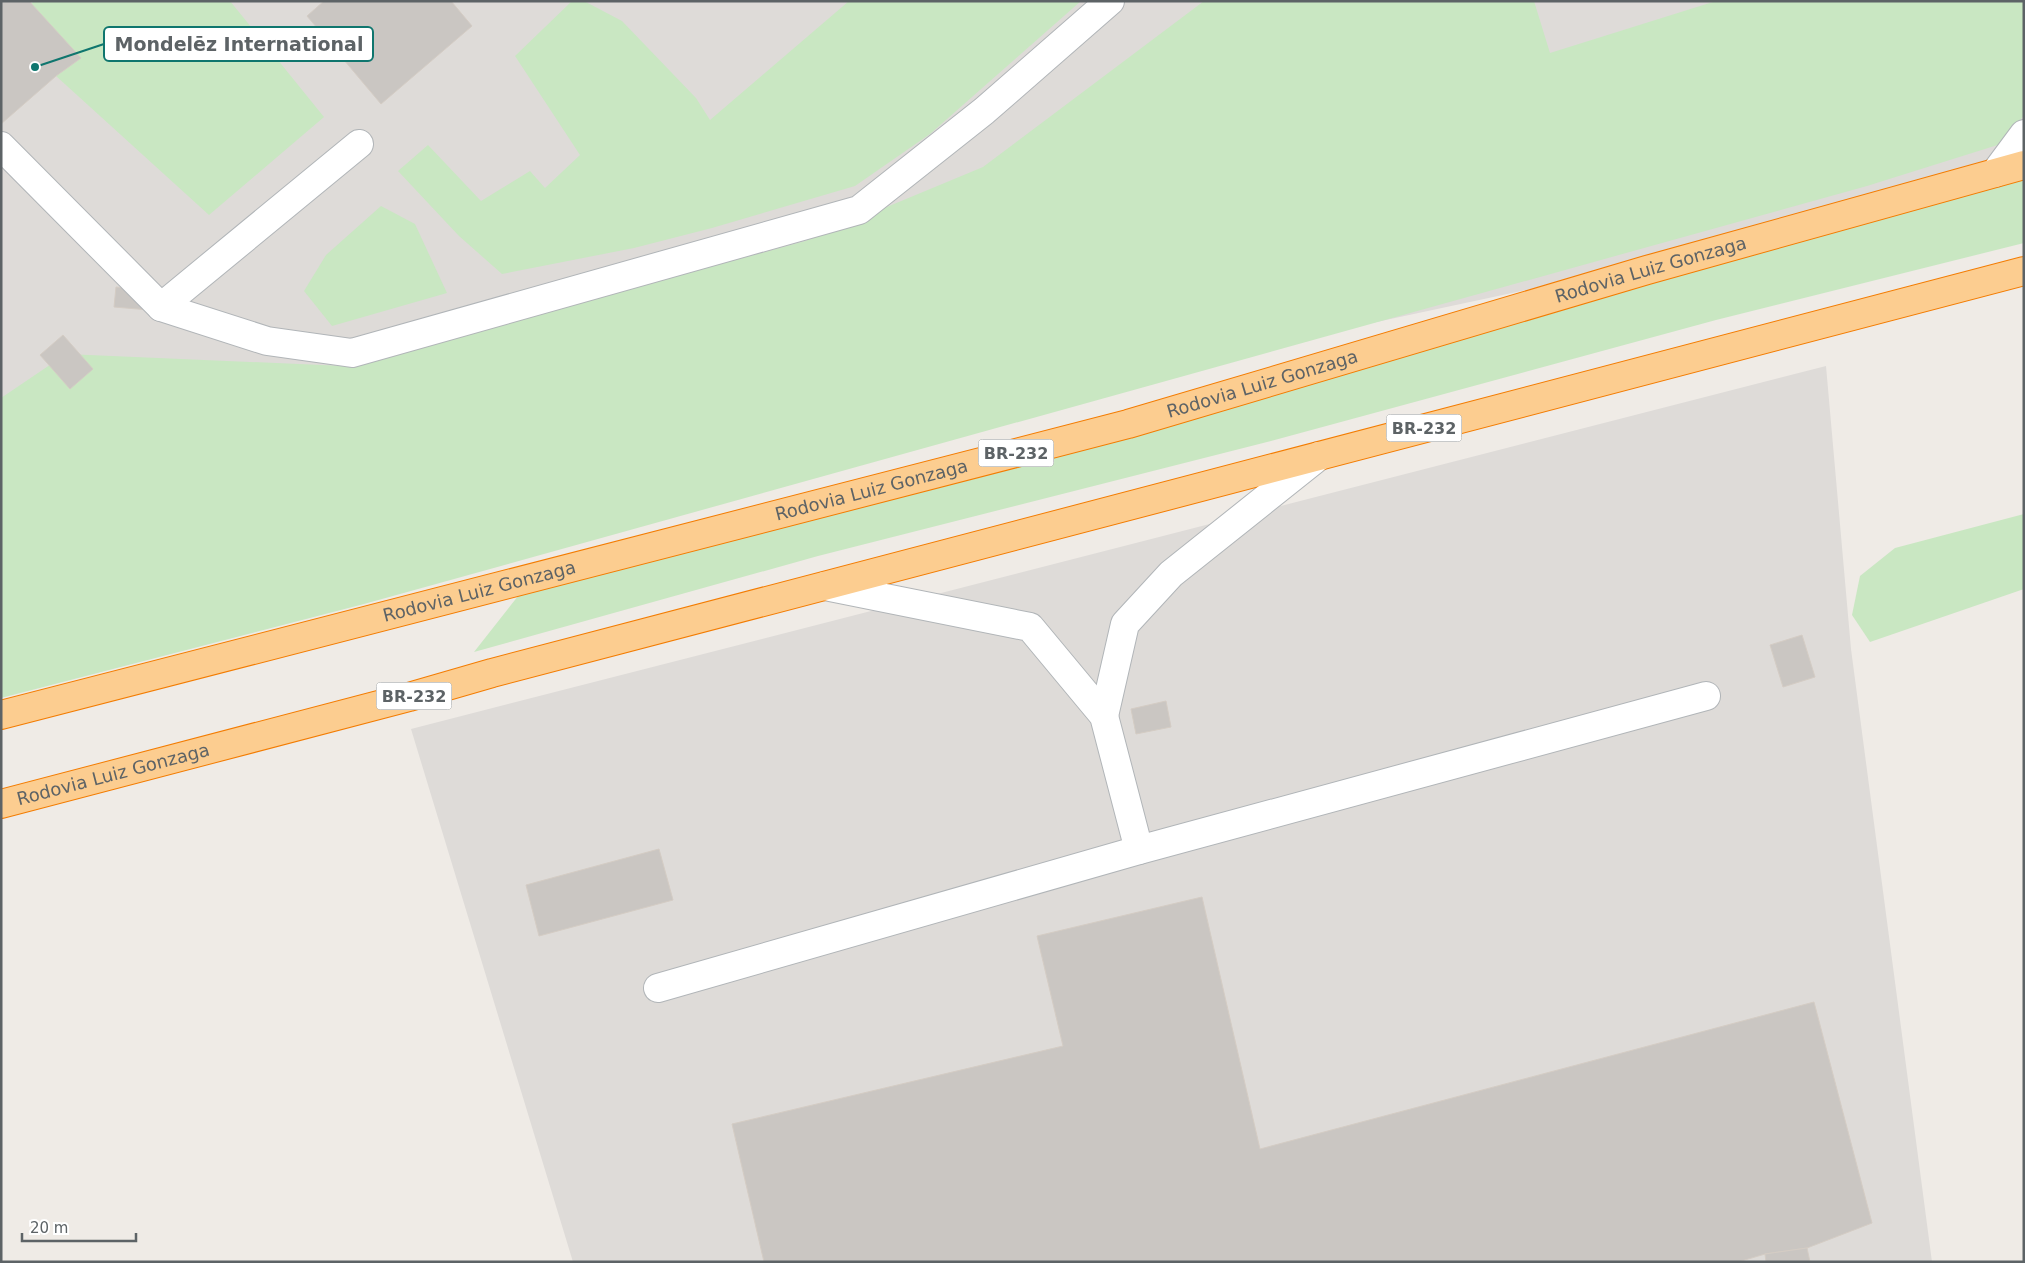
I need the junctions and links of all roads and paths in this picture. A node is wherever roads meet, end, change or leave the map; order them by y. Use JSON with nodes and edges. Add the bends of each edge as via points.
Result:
{"nodes":[{"id":1,"x":1110,"y":1,"type":"edge"},
{"id":2,"x":2024,"y":134,"type":"edge"},
{"id":3,"x":359,"y":144,"type":"dead end"},
{"id":4,"x":1,"y":146,"type":"edge"},
{"id":5,"x":2024,"y":165,"type":"edge"},
{"id":6,"x":1995,"y":173,"type":"junction"},
{"id":7,"x":2024,"y":270,"type":"edge"},
{"id":8,"x":161,"y":307,"type":"junction"},
{"id":9,"x":1319,"y":456,"type":"junction"},
{"id":10,"x":825,"y":586,"type":"junction"},
{"id":11,"x":1706,"y":696,"type":"dead end"},
{"id":12,"x":1,"y":715,"type":"edge"},
{"id":13,"x":1104,"y":716,"type":"junction"},
{"id":14,"x":1,"y":804,"type":"edge"},
{"id":15,"x":1139,"y":850,"type":"junction"},
{"id":16,"x":658,"y":988,"type":"dead end"}],
"edges":[{"from":1,"to":8,"type":"lane","via":[[984,111],[859,210],[352,353],[267,341]]},
{"from":2,"to":6,"type":"lane"},
{"from":3,"to":8,"type":"lane"},
{"from":4,"to":8,"type":"lane"},
{"from":5,"to":6,"type":"highway","name":"Rodovia Luiz Gonzaga","number":"BR-232"},
{"from":6,"to":12,"type":"highway","name":"Rodovia Luiz Gonzaga","number":"BR-232","via":[[1647,270],[1128,424]]},
{"from":7,"to":9,"type":"highway","name":"Rodovia Luiz Gonzaga","number":"BR-232"},
{"from":9,"to":10,"type":"highway","name":"Rodovia Luiz Gonzaga","number":"BR-232"},
{"from":9,"to":13,"type":"lane","via":[[1171,574],[1125,624]]},
{"from":10,"to":13,"type":"lane","via":[[1030,627]]},
{"from":10,"to":14,"type":"highway","name":"Rodovia Luiz Gonzaga","number":"BR-232"},
{"from":11,"to":15,"type":"lane"},
{"from":13,"to":15,"type":"lane"},
{"from":15,"to":16,"type":"lane"}]}
